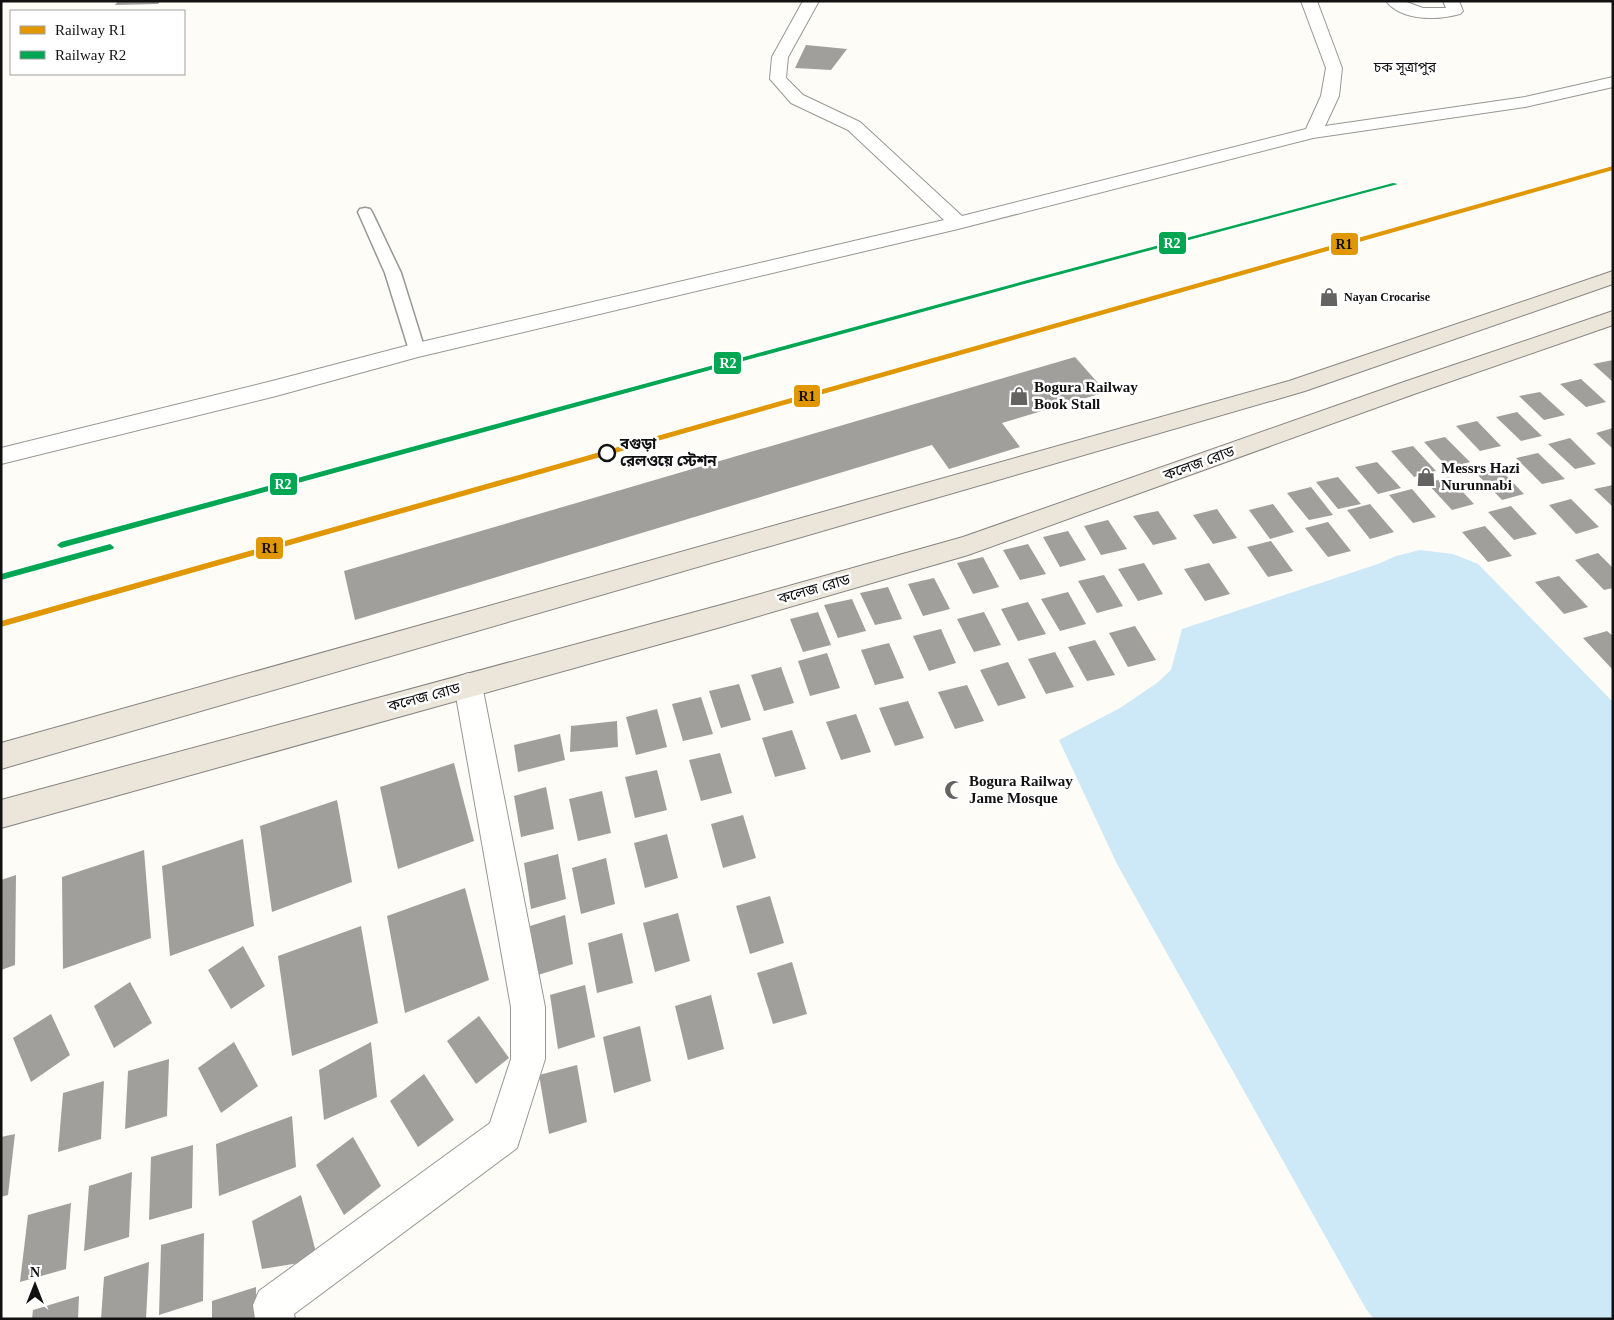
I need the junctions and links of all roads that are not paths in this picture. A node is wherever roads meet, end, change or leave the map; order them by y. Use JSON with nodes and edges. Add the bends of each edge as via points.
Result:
{"nodes":[{"id":1,"x":811,"y":1,"type":"edge"},
{"id":2,"x":1309,"y":1,"type":"edge"},
{"id":3,"x":1394,"y":1,"type":"edge"},
{"id":4,"x":1451,"y":1,"type":"edge"},
{"id":5,"x":1613,"y":82,"type":"edge"},
{"id":6,"x":1313,"y":133,"type":"junction"},
{"id":7,"x":364,"y":212,"type":"dead end"},
{"id":8,"x":958,"y":223,"type":"junction"},
{"id":9,"x":1613,"y":277,"type":"edge"},
{"id":10,"x":1613,"y":318,"type":"edge"},
{"id":11,"x":417,"y":350,"type":"junction"},
{"id":12,"x":1,"y":456,"type":"edge"},
{"id":13,"x":468,"y":685,"type":"junction"},
{"id":14,"x":1,"y":756,"type":"edge"},
{"id":15,"x":1,"y":814,"type":"edge"},
{"id":16,"x":275,"y":1319,"type":"edge"}],
"edges":[{"from":1,"to":8,"type":"street","via":[[780,57],[778,79],[797,98],[854,126]]},
{"from":2,"to":6,"type":"street","via":[[1334,68],[1330,96]]},
{"from":3,"to":4,"type":"street","via":[[1407,10],[1446,13],[1455,11]]},
{"from":5,"to":6,"type":"street","via":[[1525,102]]},
{"from":6,"to":8,"type":"street"},
{"from":7,"to":11,"type":"lane","via":[[393,273]]},
{"from":8,"to":11,"type":"street"},
{"from":9,"to":14,"type":"highway","via":[[1298,386]]},
{"from":10,"to":13,"type":"highway","name":"কলেজ রোড","via":[[968,545]]},
{"from":11,"to":12,"type":"street"},
{"from":13,"to":15,"type":"highway","name":"কলেজ রোড"},
{"from":13,"to":16,"type":"street","via":[[528,1008],[528,1059],[504,1135],[273,1305]]}]}
